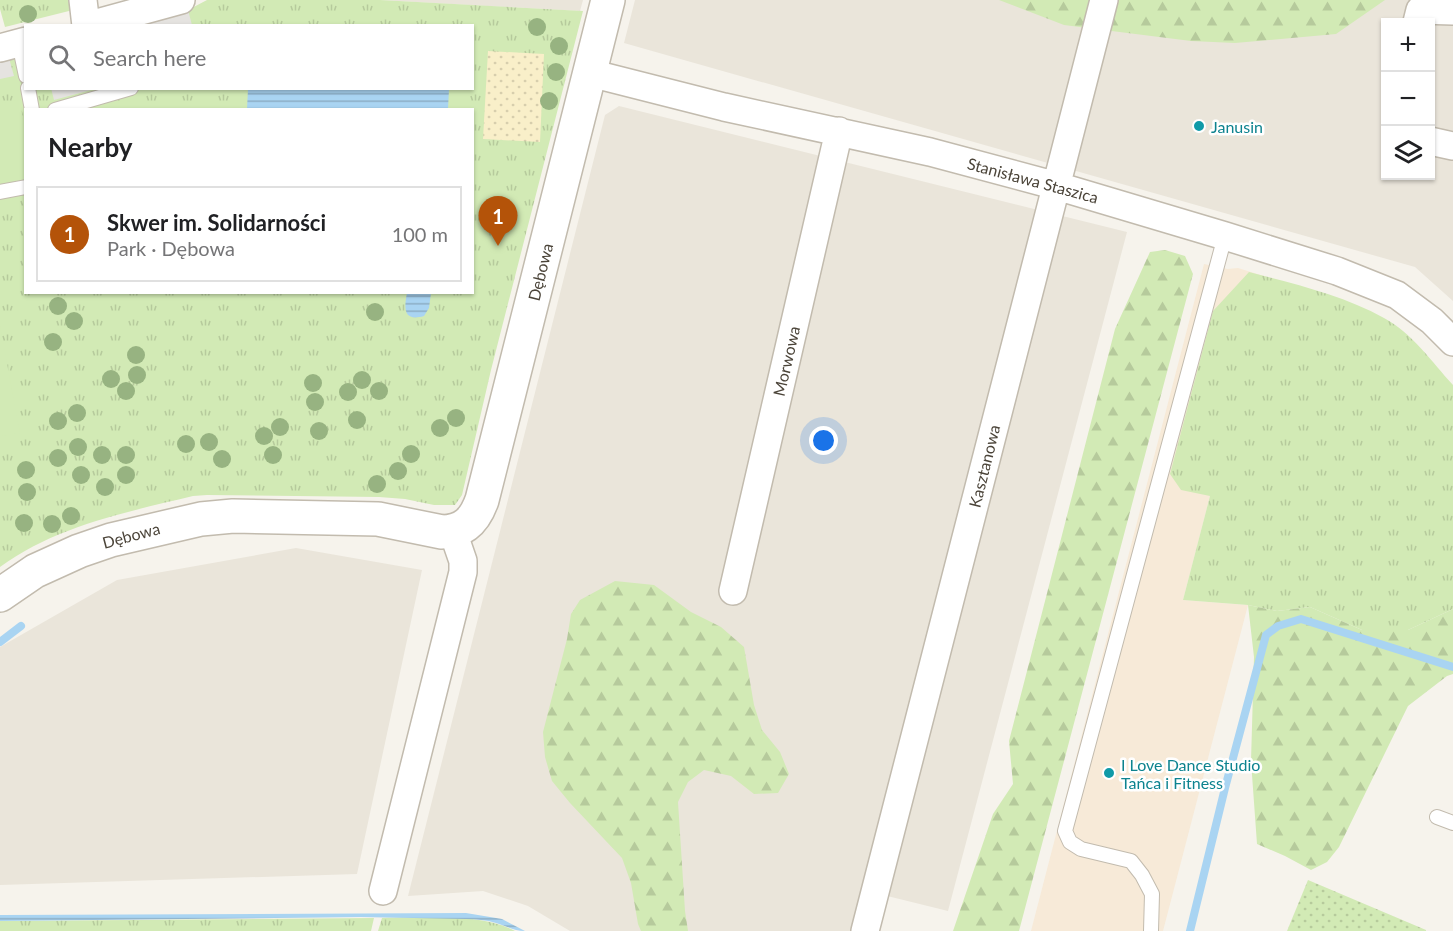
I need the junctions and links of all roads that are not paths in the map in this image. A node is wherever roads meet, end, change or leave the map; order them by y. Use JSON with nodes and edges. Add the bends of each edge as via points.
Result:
{"nodes":[{"id":1,"x":83,"y":0,"type":"edge"},
{"id":2,"x":181,"y":0,"type":"edge"},
{"id":3,"x":608,"y":0,"type":"edge"},
{"id":4,"x":1104,"y":0,"type":"edge"},
{"id":5,"x":1453,"y":11,"type":"edge"},
{"id":6,"x":1418,"y":18,"type":"edge"},
{"id":7,"x":86,"y":24,"type":"edge"},
{"id":8,"x":93,"y":24,"type":"edge"},
{"id":9,"x":15,"y":44,"type":"edge"},
{"id":10,"x":24,"y":70,"type":"edge"},
{"id":11,"x":590,"y":73,"type":"junction"},
{"id":12,"x":28,"y":90,"type":"edge"},
{"id":13,"x":124,"y":90,"type":"edge"},
{"id":14,"x":32,"y":108,"type":"edge"},
{"id":15,"x":62,"y":108,"type":"edge"},
{"id":16,"x":839,"y":131,"type":"junction"},
{"id":17,"x":1435,"y":142,"type":"edge"},
{"id":18,"x":1453,"y":146,"type":"edge"},
{"id":19,"x":1057,"y":186,"type":"junction"},
{"id":20,"x":24,"y":187,"type":"edge"},
{"id":21,"x":0,"y":192,"type":"edge"},
{"id":22,"x":1225,"y":236,"type":"junction"},
{"id":23,"x":1453,"y":342,"type":"edge"},
{"id":24,"x":453,"y":532,"type":"junction"},
{"id":25,"x":733,"y":591,"type":"dead end"},
{"id":26,"x":0,"y":594,"type":"edge"},
{"id":27,"x":1437,"y":817,"type":"dead end"},
{"id":28,"x":1453,"y":823,"type":"edge"},
{"id":29,"x":383,"y":891,"type":"dead end"},
{"id":30,"x":865,"y":931,"type":"edge"},
{"id":31,"x":1151,"y":931,"type":"edge"}],
"edges":[{"from":1,"to":7,"type":"street"},
{"from":2,"to":8,"type":"street"},
{"from":3,"to":11,"type":"street","name":"Dębowa"},
{"from":4,"to":19,"type":"street","name":"Kasztanowa"},
{"from":5,"to":6,"type":"street","via":[[1420,10]]},
{"from":9,"to":10,"type":"lane"},
{"from":11,"to":16,"type":"street","name":"Stanisława Staszica"},
{"from":11,"to":24,"type":"street","name":"Dębowa","via":[[482,500],[474,518]]},
{"from":12,"to":14,"type":"lane"},
{"from":13,"to":15,"type":"lane"},
{"from":16,"to":19,"type":"street","name":"Stanisława Staszica"},
{"from":16,"to":25,"type":"street","name":"Morwowa"},
{"from":17,"to":18,"type":"street"},
{"from":19,"to":22,"type":"street","name":"Stanisława Staszica"},
{"from":19,"to":30,"type":"street","name":"Kasztanowa"},
{"from":20,"to":21,"type":"lane"},
{"from":22,"to":23,"type":"street","name":"Stanisława Staszica","via":[[1337,271],[1397,295]]},
{"from":22,"to":31,"type":"lane","via":[[1065,831],[1070,842],[1081,849],[1131,861],[1152,894]]},
{"from":24,"to":26,"type":"street","name":"Dębowa","via":[[378,519],[201,519],[79,551],[35,571]]},
{"from":24,"to":29,"type":"street","via":[[463,572]]},
{"from":27,"to":28,"type":"lane"}]}
